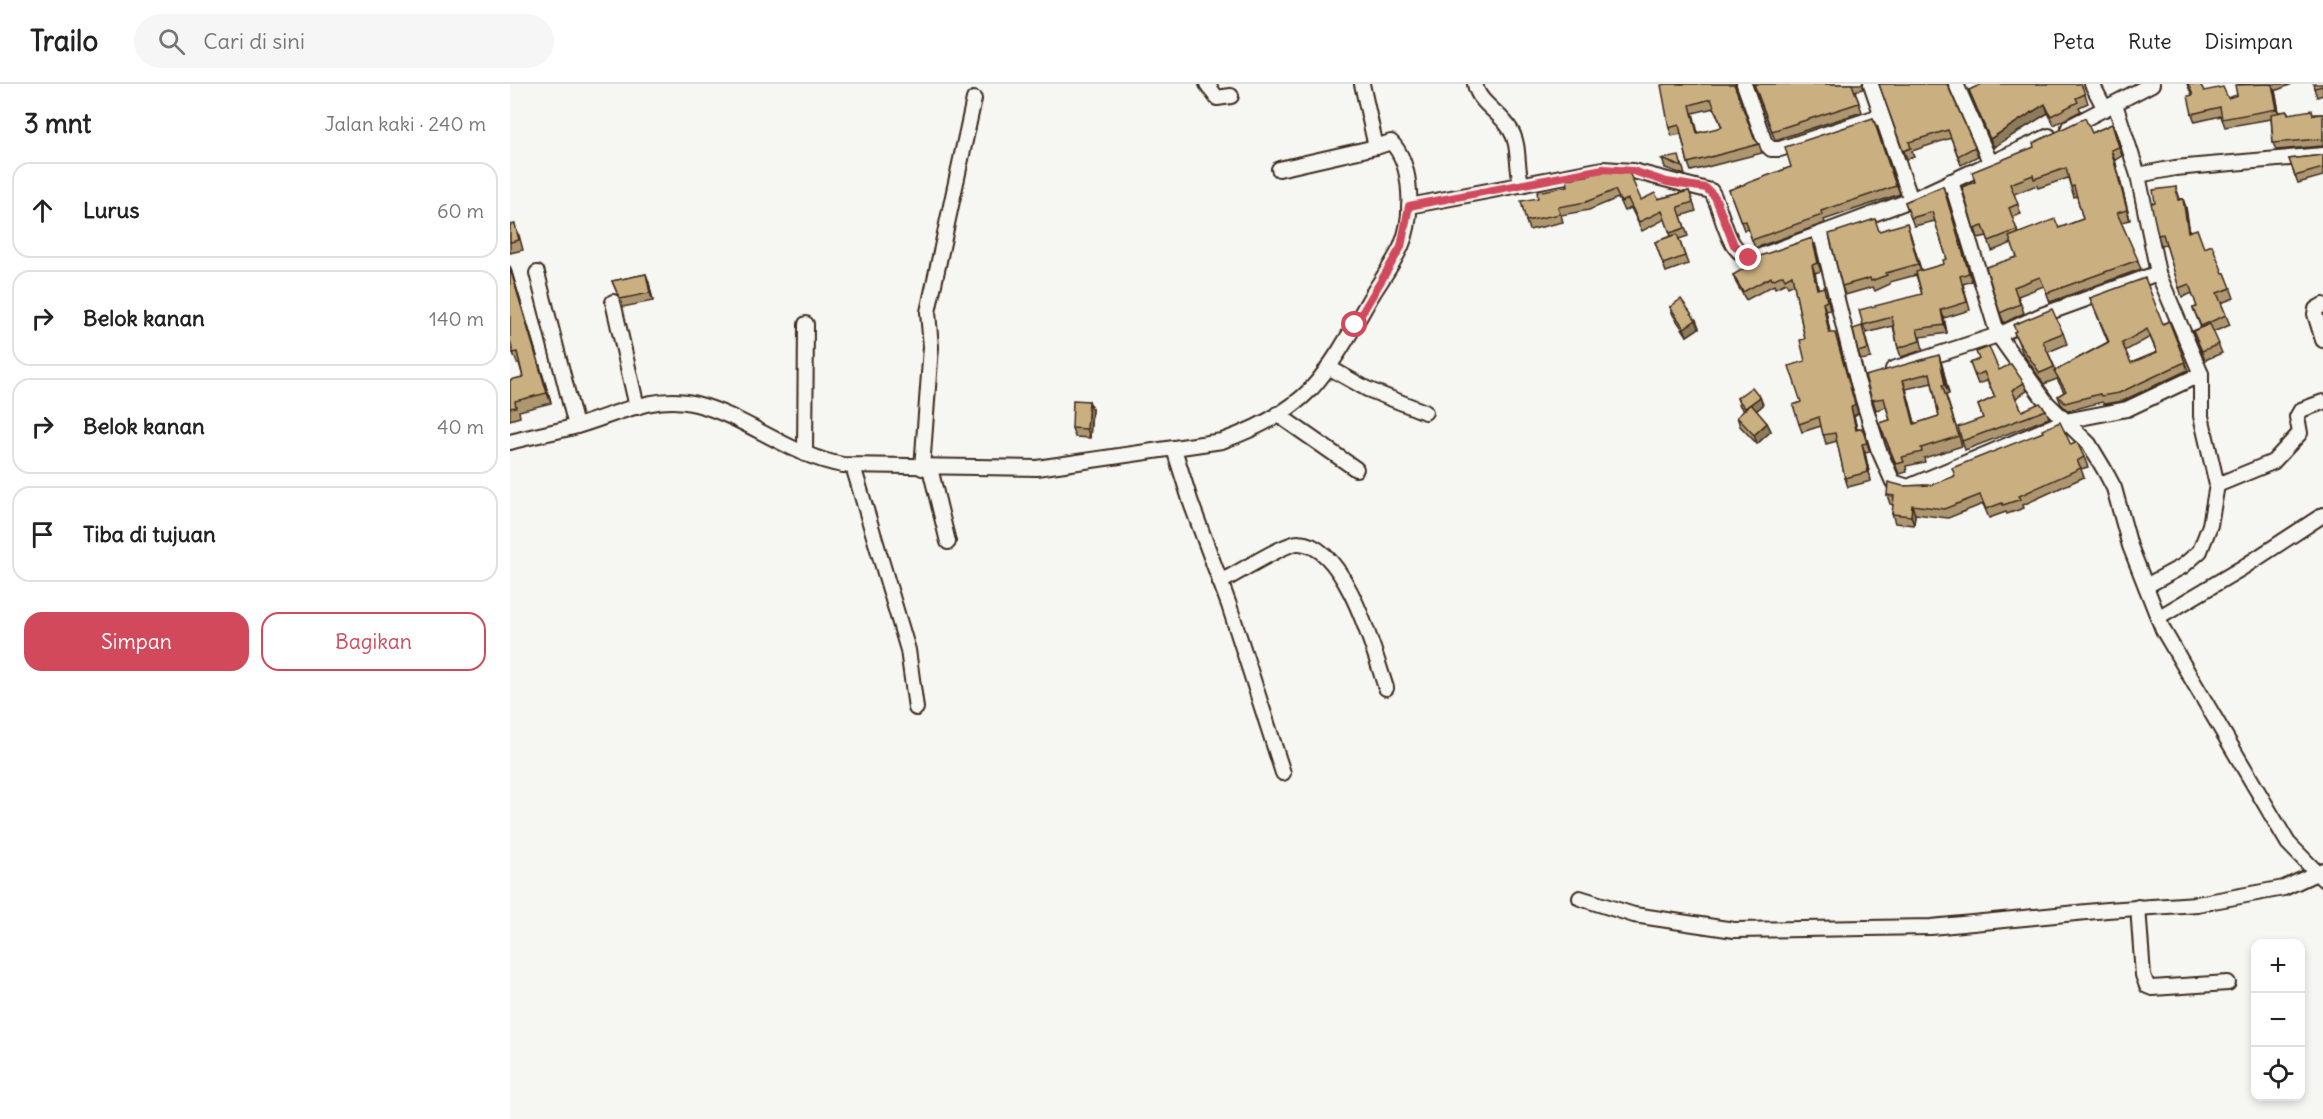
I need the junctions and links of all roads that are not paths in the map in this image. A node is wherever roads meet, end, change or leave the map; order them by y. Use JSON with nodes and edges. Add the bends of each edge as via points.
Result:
{"nodes":[{"id":1,"x":1206,"y":84,"type":"edge"},
{"id":2,"x":1362,"y":84,"type":"edge"},
{"id":3,"x":1475,"y":84,"type":"edge"},
{"id":4,"x":1744,"y":84,"type":"edge"},
{"id":5,"x":1870,"y":84,"type":"edge"},
{"id":6,"x":2092,"y":84,"type":"edge"},
{"id":7,"x":2152,"y":84,"type":"edge"},
{"id":8,"x":1976,"y":87,"type":"edge"},
{"id":9,"x":1958,"y":89,"type":"edge"},
{"id":10,"x":2132,"y":89,"type":"edge"},
{"id":11,"x":1231,"y":96,"type":"dead end"},
{"id":12,"x":974,"y":99,"type":"dead end"},
{"id":13,"x":2110,"y":107,"type":"junction"},
{"id":14,"x":1880,"y":116,"type":"junction"},
{"id":15,"x":1376,"y":147,"type":"junction"},
{"id":16,"x":2323,"y":154,"type":"edge"},
{"id":17,"x":1991,"y":164,"type":"junction"},
{"id":18,"x":1279,"y":169,"type":"dead end"},
{"id":19,"x":2138,"y":175,"type":"junction"},
{"id":20,"x":1951,"y":181,"type":"junction"},
{"id":21,"x":1522,"y":184,"type":"junction"},
{"id":22,"x":1911,"y":200,"type":"junction"},
{"id":23,"x":1409,"y":206,"type":"junction"},
{"id":24,"x":1821,"y":235,"type":"junction"},
{"id":25,"x":537,"y":273,"type":"dead end"},
{"id":26,"x":2158,"y":273,"type":"junction"},
{"id":27,"x":613,"y":302,"type":"dead end"},
{"id":28,"x":2323,"y":305,"type":"edge"},
{"id":29,"x":806,"y":324,"type":"dead end"},
{"id":30,"x":1998,"y":335,"type":"junction"},
{"id":31,"x":2323,"y":340,"type":"edge"},
{"id":32,"x":1328,"y":367,"type":"junction"},
{"id":33,"x":2201,"y":374,"type":"junction"},
{"id":34,"x":1868,"y":377,"type":"junction"},
{"id":35,"x":2323,"y":402,"type":"edge"},
{"id":36,"x":637,"y":407,"type":"junction"},
{"id":37,"x":1425,"y":412,"type":"dead end"},
{"id":38,"x":1277,"y":414,"type":"junction"},
{"id":39,"x":2065,"y":421,"type":"junction"},
{"id":40,"x":576,"y":426,"type":"junction"},
{"id":41,"x":510,"y":442,"type":"edge"},
{"id":42,"x":1174,"y":449,"type":"junction"},
{"id":43,"x":806,"y":454,"type":"junction"},
{"id":44,"x":854,"y":466,"type":"junction"},
{"id":45,"x":926,"y":468,"type":"junction"},
{"id":46,"x":1356,"y":469,"type":"dead end"},
{"id":47,"x":2217,"y":485,"type":"junction"},
{"id":48,"x":2323,"y":515,"type":"edge"},
{"id":49,"x":948,"y":542,"type":"dead end"},
{"id":50,"x":1220,"y":582,"type":"junction"},
{"id":51,"x":2146,"y":586,"type":"junction"},
{"id":52,"x":2158,"y":618,"type":"junction"},
{"id":53,"x":1386,"y":688,"type":"dead end"},
{"id":54,"x":916,"y":708,"type":"dead end"},
{"id":55,"x":1283,"y":773,"type":"dead end"},
{"id":56,"x":2321,"y":874,"type":"edge"},
{"id":57,"x":1580,"y":898,"type":"dead end"},
{"id":58,"x":2138,"y":907,"type":"junction"},
{"id":59,"x":2228,"y":983,"type":"dead end"}],
"edges":[{"from":1,"to":11,"type":"street","via":[[1216,98]]},
{"from":2,"to":15,"type":"street"},
{"from":3,"to":21,"type":"street","via":[[1514,135]]},
{"from":4,"to":14,"type":"street","via":[[1765,143],[1771,149]]},
{"from":5,"to":14,"type":"street"},
{"from":6,"to":13,"type":"street"},
{"from":7,"to":10,"type":"street"},
{"from":8,"to":9,"type":"street"},
{"from":9,"to":17,"type":"street"},
{"from":10,"to":13,"type":"street"},
{"from":12,"to":45,"type":"street","via":[[928,312],[931,347]]},
{"from":13,"to":17,"type":"street"},
{"from":13,"to":19,"type":"street"},
{"from":14,"to":22,"type":"street"},
{"from":15,"to":18,"type":"street"},
{"from":15,"to":23,"type":"street","via":[[1391,142],[1399,153]]},
{"from":16,"to":19,"type":"street"},
{"from":17,"to":20,"type":"street"},
{"from":19,"to":26,"type":"street"},
{"from":20,"to":22,"type":"street"},
{"from":20,"to":30,"type":"street"},
{"from":21,"to":23,"type":"street"},
{"from":21,"to":24,"type":"street","via":[[1618,169],[1706,188],[1715,197],[1734,245],[1749,258]]},
{"from":22,"to":24,"type":"street"},
{"from":23,"to":32,"type":"street","via":[[1401,247]]},
{"from":24,"to":34,"type":"street"},
{"from":25,"to":40,"type":"street"},
{"from":26,"to":30,"type":"street"},
{"from":26,"to":33,"type":"street"},
{"from":27,"to":36,"type":"street"},
{"from":28,"to":31,"type":"street","via":[[2315,314]]},
{"from":29,"to":43,"type":"street"},
{"from":30,"to":34,"type":"street"},
{"from":30,"to":39,"type":"street","via":[[2046,402]]},
{"from":32,"to":37,"type":"street","via":[[1367,389]]},
{"from":32,"to":38,"type":"street","via":[[1312,388]]},
{"from":33,"to":39,"type":"street","via":[[2127,410]]},
{"from":33,"to":47,"type":"street","via":[[2201,416]]},
{"from":34,"to":39,"type":"street","via":[[1891,478],[1905,487]]},
{"from":35,"to":47,"type":"street","via":[[2301,410],[2297,417],[2300,433],[2273,462]]},
{"from":36,"to":40,"type":"street"},
{"from":36,"to":43,"type":"street","via":[[679,401],[696,404]]},
{"from":38,"to":42,"type":"street","via":[[1222,441]]},
{"from":38,"to":46,"type":"street"},
{"from":39,"to":51,"type":"street","via":[[2089,444],[2114,488]]},
{"from":40,"to":41,"type":"street"},
{"from":42,"to":45,"type":"street","via":[[1037,468]]},
{"from":42,"to":50,"type":"street"},
{"from":43,"to":44,"type":"street","via":[[829,463]]},
{"from":44,"to":45,"type":"street"},
{"from":44,"to":54,"type":"street","via":[[908,650]]},
{"from":45,"to":49,"type":"street"},
{"from":47,"to":51,"type":"street","via":[[2210,525],[2200,551],[2183,566]]},
{"from":48,"to":52,"type":"street"},
{"from":50,"to":53,"type":"street","via":[[1291,544],[1305,544],[1319,552],[1341,576],[1356,603]]},
{"from":50,"to":55,"type":"street"},
{"from":51,"to":52,"type":"street"},
{"from":52,"to":56,"type":"street","via":[[2288,843]]},
{"from":56,"to":58,"type":"street","via":[[2284,888],[2246,896]]},
{"from":57,"to":58,"type":"street","via":[[1634,915],[1734,930],[1786,931],[1931,927]]},
{"from":58,"to":59,"type":"street","via":[[2147,986]]}]}
